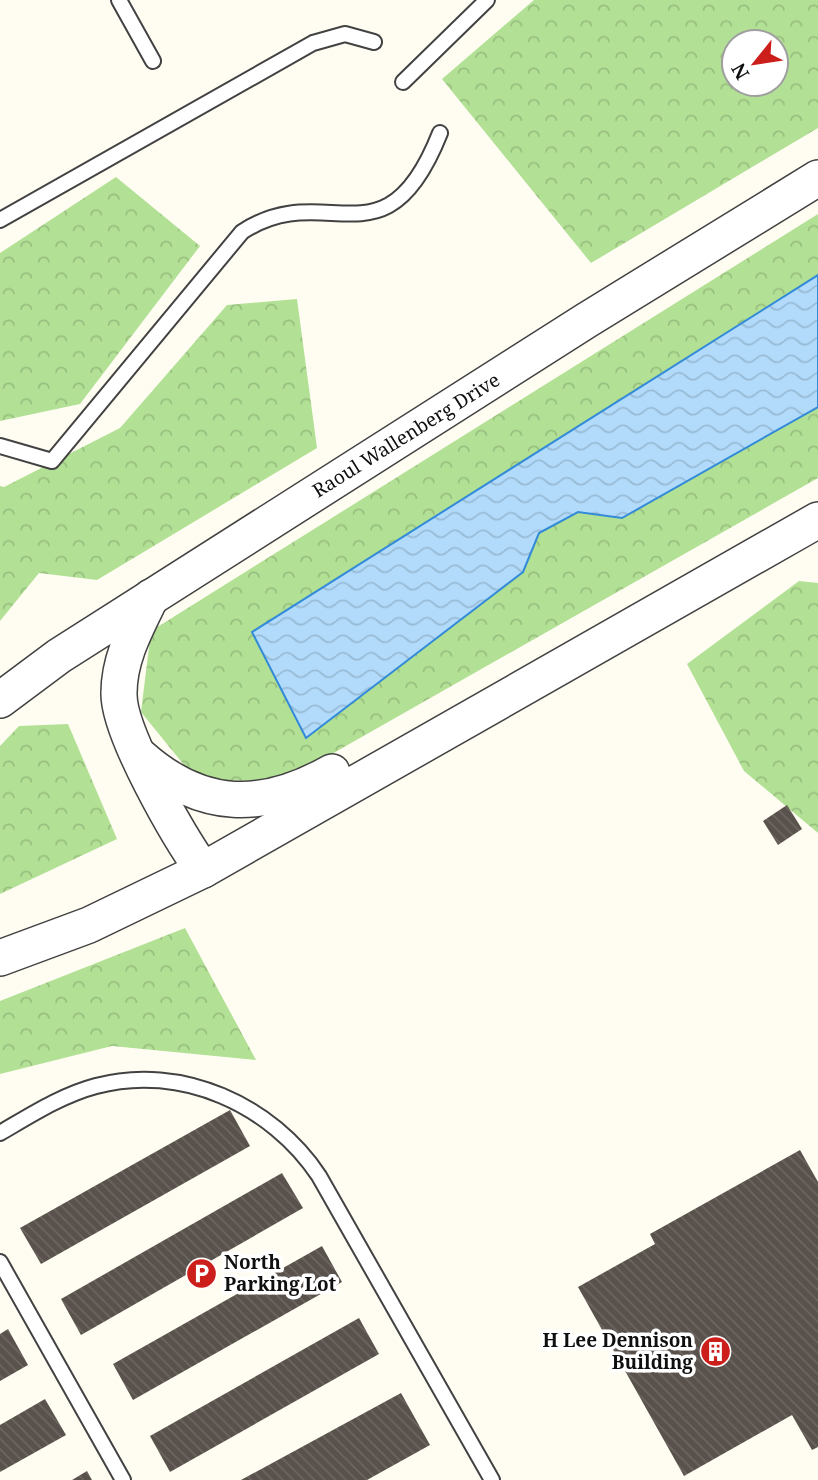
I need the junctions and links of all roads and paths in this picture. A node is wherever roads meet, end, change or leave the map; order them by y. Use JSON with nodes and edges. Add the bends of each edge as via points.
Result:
{"nodes":[{"id":1,"x":119,"y":0,"type":"edge"},
{"id":2,"x":487,"y":0,"type":"edge"},
{"id":3,"x":374,"y":42,"type":"dead end"},
{"id":4,"x":153,"y":61,"type":"dead end"},
{"id":5,"x":403,"y":82,"type":"dead end"},
{"id":6,"x":440,"y":133,"type":"dead end"},
{"id":7,"x":818,"y":178,"type":"edge"},
{"id":8,"x":0,"y":220,"type":"edge"},
{"id":9,"x":0,"y":446,"type":"edge"},
{"id":10,"x":814,"y":524,"type":"edge"},
{"id":11,"x":151,"y":597,"type":"junction"},
{"id":12,"x":538,"y":679,"type":"junction"},
{"id":13,"x":0,"y":700,"type":"edge"},
{"id":14,"x":141,"y":757,"type":"junction"},
{"id":15,"x":203,"y":870,"type":"junction"},
{"id":16,"x":46,"y":943,"type":"junction"},
{"id":17,"x":0,"y":958,"type":"edge"},
{"id":18,"x":0,"y":971,"type":"edge"},
{"id":19,"x":0,"y":1133,"type":"edge"},
{"id":20,"x":0,"y":1262,"type":"edge"},
{"id":21,"x":123,"y":1480,"type":"edge"},
{"id":22,"x":492,"y":1480,"type":"edge"}],
"edges":[{"from":1,"to":4,"type":"lane"},
{"from":2,"to":5,"type":"lane"},
{"from":3,"to":8,"type":"lane","via":[[353,35],[324,39]]},
{"from":6,"to":9,"type":"lane","via":[[421,176],[393,205],[371,212],[275,218],[242,232],[52,461]]},
{"from":7,"to":11,"type":"street","name":"Raoul Wallenberg Drive"},
{"from":10,"to":12,"type":"street"},
{"from":11,"to":13,"type":"street","name":"Raoul Wallenberg Drive"},
{"from":11,"to":14,"type":"street","via":[[128,644],[119,693],[127,733]]},
{"from":12,"to":14,"type":"street","via":[[428,718],[318,780],[270,799],[206,796],[166,777]]},
{"from":12,"to":15,"type":"street"},
{"from":14,"to":15,"type":"street"},
{"from":15,"to":16,"type":"street"},
{"from":16,"to":17,"type":"street"},
{"from":16,"to":18,"type":"street"},
{"from":19,"to":22,"type":"lane","via":[[78,1091],[117,1081],[200,1087],[260,1116],[303,1153],[319,1176]]},
{"from":20,"to":21,"type":"lane"}]}
